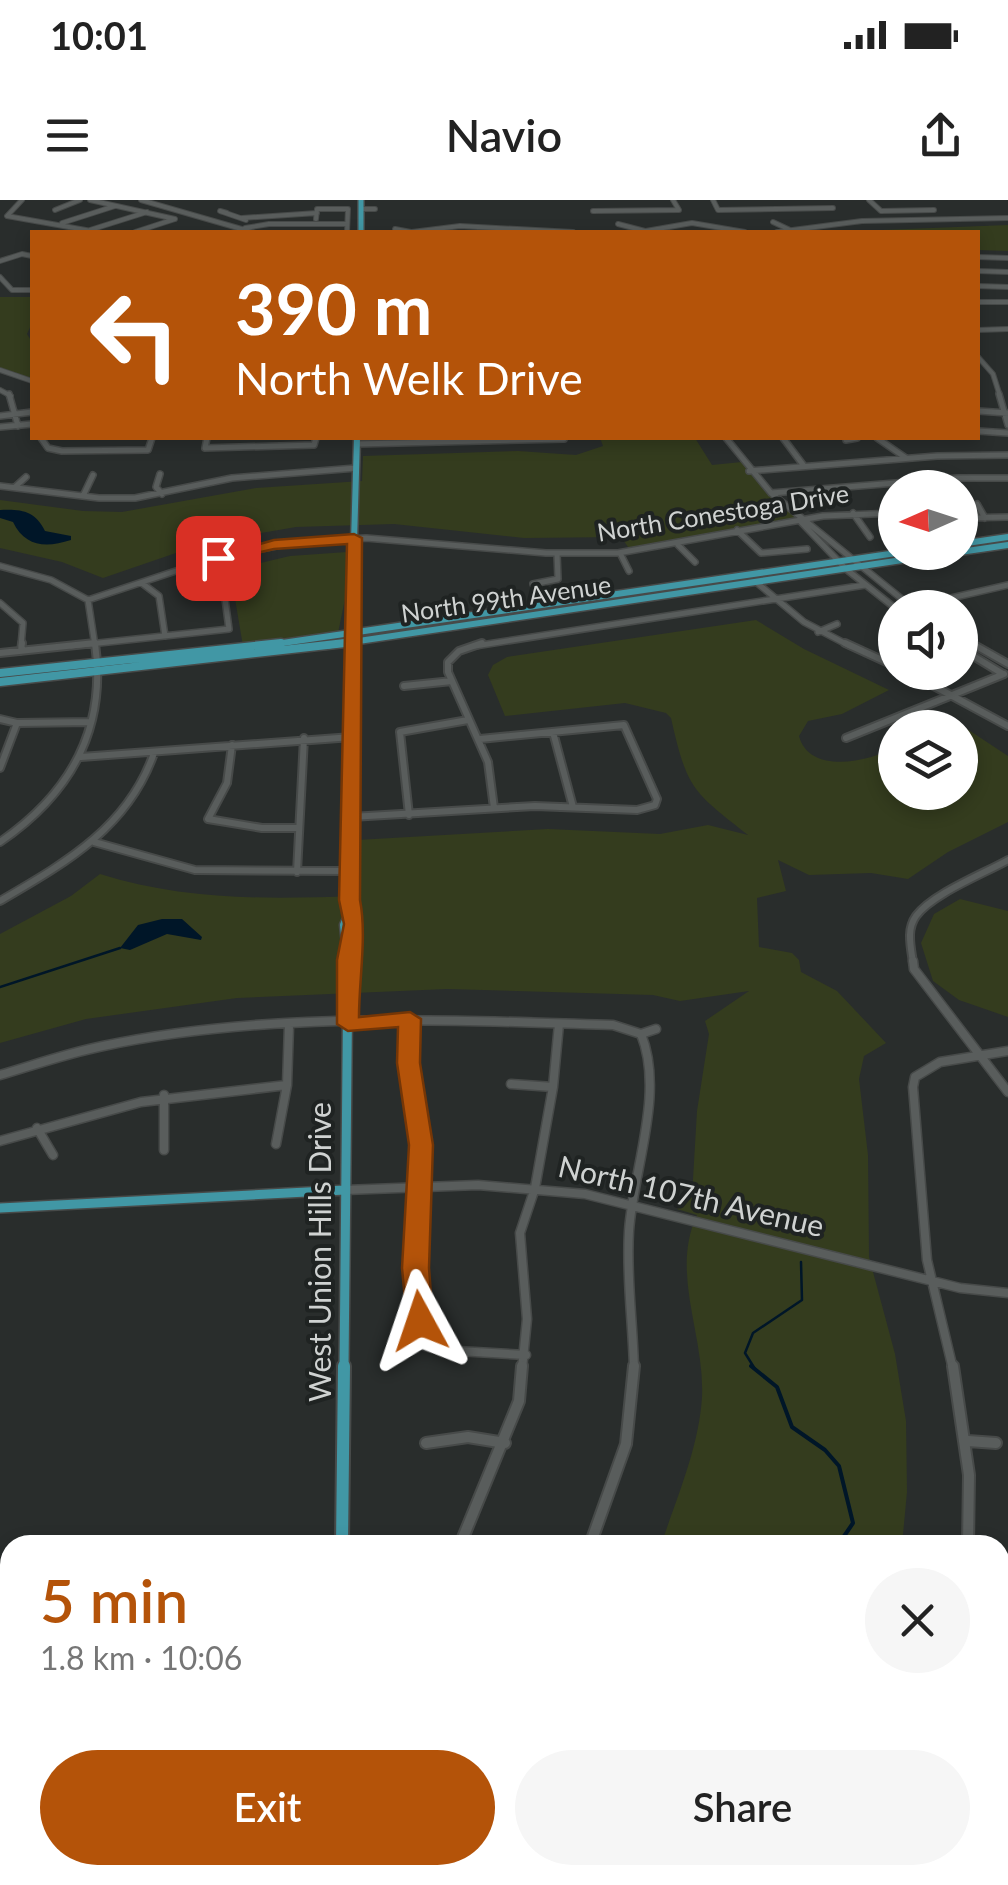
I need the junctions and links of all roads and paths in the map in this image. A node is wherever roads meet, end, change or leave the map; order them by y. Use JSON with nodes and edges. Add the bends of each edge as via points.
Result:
{"nodes":[{"id":1,"x":22,"y":200,"type":"edge"},
{"id":2,"x":80,"y":200,"type":"edge"},
{"id":3,"x":90,"y":200,"type":"edge"},
{"id":4,"x":141,"y":200,"type":"edge"},
{"id":5,"x":361,"y":200,"type":"edge"},
{"id":6,"x":596,"y":200,"type":"edge"},
{"id":7,"x":674,"y":200,"type":"edge"},
{"id":8,"x":713,"y":200,"type":"edge"},
{"id":9,"x":751,"y":200,"type":"edge"},
{"id":10,"x":790,"y":200,"type":"edge"},
{"id":11,"x":828,"y":200,"type":"edge"},
{"id":12,"x":870,"y":200,"type":"edge"},
{"id":13,"x":927,"y":200,"type":"edge"},
{"id":14,"x":638,"y":204,"type":"dead end"},
{"id":15,"x":120,"y":205,"type":"junction"},
{"id":16,"x":167,"y":206,"type":"junction"},
{"id":17,"x":361,"y":209,"type":"junction"},
{"id":18,"x":375,"y":209,"type":"dead end"},
{"id":19,"x":757,"y":209,"type":"junction"},
{"id":20,"x":795,"y":209,"type":"junction"},
{"id":21,"x":54,"y":210,"type":"dead end"},
{"id":22,"x":593,"y":211,"type":"dead end"},
{"id":23,"x":640,"y":211,"type":"junction"},
{"id":24,"x":150,"y":212,"type":"junction"},
{"id":25,"x":602,"y":212,"type":"junction"},
{"id":26,"x":226,"y":213,"type":"dead end"},
{"id":27,"x":284,"y":214,"type":"junction"},
{"id":28,"x":242,"y":218,"type":"junction"},
{"id":29,"x":1008,"y":218,"type":"edge"},
{"id":30,"x":823,"y":220,"type":"dead end"},
{"id":31,"x":772,"y":222,"type":"dead end"},
{"id":32,"x":277,"y":224,"type":"junction"},
{"id":33,"x":296,"y":224,"type":"junction"},
{"id":34,"x":345,"y":224,"type":"junction"},
{"id":35,"x":618,"y":224,"type":"dead end"},
{"id":36,"x":830,"y":224,"type":"junction"},
{"id":37,"x":58,"y":226,"type":"junction"},
{"id":38,"x":516,"y":226,"type":"dead end"},
{"id":39,"x":260,"y":227,"type":"edge"},
{"id":40,"x":565,"y":229,"type":"edge"},
{"id":41,"x":90,"y":230,"type":"joint"},
{"id":42,"x":140,"y":230,"type":"edge"},
{"id":43,"x":244,"y":230,"type":"edge"},
{"id":44,"x":301,"y":230,"type":"edge"},
{"id":45,"x":346,"y":230,"type":"edge"},
{"id":46,"x":360,"y":230,"type":"edge"},
{"id":47,"x":428,"y":230,"type":"edge"},
{"id":48,"x":499,"y":230,"type":"edge"},
{"id":49,"x":510,"y":230,"type":"edge"},
{"id":50,"x":537,"y":230,"type":"edge"},
{"id":51,"x":636,"y":230,"type":"edge"},
{"id":52,"x":652,"y":230,"type":"edge"},
{"id":53,"x":739,"y":230,"type":"edge"},
{"id":54,"x":790,"y":230,"type":"joint"},
{"id":55,"x":30,"y":256,"type":"edge"},
{"id":56,"x":980,"y":257,"type":"edge"},
{"id":57,"x":1008,"y":258,"type":"edge"},
{"id":58,"x":0,"y":262,"type":"edge"},
{"id":59,"x":980,"y":271,"type":"edge"},
{"id":60,"x":1008,"y":272,"type":"edge"},
{"id":61,"x":1,"y":278,"type":"edge"},
{"id":62,"x":980,"y":286,"type":"edge"},
{"id":63,"x":1008,"y":287,"type":"edge"},
{"id":64,"x":30,"y":290,"type":"edge"},
{"id":65,"x":980,"y":302,"type":"edge"},
{"id":66,"x":1008,"y":302,"type":"edge"},
{"id":67,"x":980,"y":329,"type":"edge"},
{"id":68,"x":1008,"y":329,"type":"edge"},
{"id":69,"x":980,"y":359,"type":"edge"},
{"id":70,"x":0,"y":372,"type":"edge"},
{"id":71,"x":993,"y":374,"type":"junction"},
{"id":72,"x":1008,"y":374,"type":"edge"},
{"id":73,"x":30,"y":381,"type":"edge"},
{"id":74,"x":0,"y":390,"type":"edge"},
{"id":75,"x":999,"y":393,"type":"junction"},
{"id":76,"x":1008,"y":394,"type":"edge"},
{"id":77,"x":980,"y":411,"type":"edge"},
{"id":78,"x":30,"y":412,"type":"edge"},
{"id":79,"x":1006,"y":413,"type":"edge"},
{"id":80,"x":14,"y":415,"type":"junction"},
{"id":81,"x":0,"y":416,"type":"edge"},
{"id":82,"x":30,"y":424,"type":"edge"},
{"id":83,"x":1008,"y":425,"type":"edge"},
{"id":84,"x":15,"y":426,"type":"junction"},
{"id":85,"x":0,"y":427,"type":"edge"},
{"id":86,"x":980,"y":431,"type":"edge"},
{"id":87,"x":1008,"y":434,"type":"edge"},
{"id":88,"x":42,"y":440,"type":"edge"},
{"id":89,"x":98,"y":440,"type":"edge"},
{"id":90,"x":151,"y":440,"type":"edge"},
{"id":91,"x":207,"y":440,"type":"edge"},
{"id":92,"x":260,"y":440,"type":"edge"},
{"id":93,"x":404,"y":440,"type":"edge"},
{"id":94,"x":727,"y":440,"type":"edge"},
{"id":95,"x":785,"y":440,"type":"edge"},
{"id":96,"x":880,"y":440,"type":"edge"},
{"id":97,"x":315,"y":441,"type":"edge"},
{"id":98,"x":357,"y":441,"type":"edge"},
{"id":99,"x":259,"y":447,"type":"junction"},
{"id":100,"x":48,"y":448,"type":"junction"},
{"id":101,"x":39,"y":450,"type":"dead end"},
{"id":102,"x":95,"y":451,"type":"junction"},
{"id":103,"x":1008,"y":455,"type":"edge"},
{"id":104,"x":907,"y":458,"type":"junction"},
{"id":105,"x":805,"y":466,"type":"junction"},
{"id":106,"x":356,"y":468,"type":"junction"},
{"id":107,"x":749,"y":471,"type":"junction"},
{"id":108,"x":226,"y":472,"type":"dead end"},
{"id":109,"x":160,"y":474,"type":"dead end"},
{"id":110,"x":93,"y":475,"type":"dead end"},
{"id":111,"x":26,"y":477,"type":"dead end"},
{"id":112,"x":232,"y":478,"type":"junction"},
{"id":113,"x":1008,"y":478,"type":"edge"},
{"id":114,"x":978,"y":480,"type":"edge"},
{"id":115,"x":0,"y":486,"type":"edge"},
{"id":116,"x":15,"y":487,"type":"junction"},
{"id":117,"x":878,"y":487,"type":"edge"},
{"id":118,"x":162,"y":494,"type":"junction"},
{"id":119,"x":771,"y":494,"type":"junction"},
{"id":120,"x":84,"y":496,"type":"junction"},
{"id":121,"x":978,"y":506,"type":"edge"},
{"id":122,"x":853,"y":512,"type":"junction"},
{"id":123,"x":878,"y":513,"type":"edge"},
{"id":124,"x":1008,"y":517,"type":"edge"},
{"id":125,"x":799,"y":518,"type":"junction"},
{"id":126,"x":978,"y":518,"type":"edge"},
{"id":127,"x":985,"y":518,"type":"junction"},
{"id":128,"x":736,"y":530,"type":"junction"},
{"id":129,"x":870,"y":537,"type":"dead end"},
{"id":130,"x":1008,"y":537,"type":"edge"},
{"id":131,"x":354,"y":538,"type":"junction"},
{"id":132,"x":978,"y":541,"type":"edge"},
{"id":133,"x":678,"y":545,"type":"junction"},
{"id":134,"x":1008,"y":545,"type":"edge"},
{"id":135,"x":807,"y":548,"type":"dead end"},
{"id":136,"x":978,"y":549,"type":"edge"},
{"id":137,"x":620,"y":553,"type":"junction"},
{"id":138,"x":557,"y":554,"type":"junction"},
{"id":139,"x":878,"y":556,"type":"edge"},
{"id":140,"x":852,"y":560,"type":"junction"},
{"id":141,"x":695,"y":562,"type":"dead end"},
{"id":142,"x":839,"y":562,"type":"junction"},
{"id":143,"x":198,"y":563,"type":"junction"},
{"id":144,"x":878,"y":564,"type":"edge"},
{"id":145,"x":0,"y":566,"type":"edge"},
{"id":146,"x":860,"y":567,"type":"junction"},
{"id":147,"x":846,"y":569,"type":"junction"},
{"id":148,"x":628,"y":571,"type":"dead end"},
{"id":149,"x":756,"y":582,"type":"junction"},
{"id":150,"x":142,"y":584,"type":"junction"},
{"id":151,"x":533,"y":584,"type":"dead end"},
{"id":152,"x":865,"y":585,"type":"junction"},
{"id":153,"x":1008,"y":585,"type":"edge"},
{"id":154,"x":890,"y":590,"type":"edge"},
{"id":155,"x":978,"y":592,"type":"edge"},
{"id":156,"x":878,"y":595,"type":"edge"},
{"id":157,"x":772,"y":599,"type":"junction"},
{"id":158,"x":88,"y":600,"type":"junction"},
{"id":159,"x":0,"y":603,"type":"edge"},
{"id":160,"x":836,"y":624,"type":"dead end"},
{"id":161,"x":816,"y":633,"type":"junction"},
{"id":162,"x":165,"y":636,"type":"junction"},
{"id":163,"x":351,"y":638,"type":"junction"},
{"id":164,"x":94,"y":644,"type":"junction"},
{"id":165,"x":978,"y":647,"type":"edge"},
{"id":166,"x":21,"y":651,"type":"junction"},
{"id":167,"x":0,"y":653,"type":"edge"},
{"id":168,"x":878,"y":659,"type":"edge"},
{"id":169,"x":978,"y":659,"type":"edge"},
{"id":170,"x":1008,"y":664,"type":"edge"},
{"id":171,"x":97,"y":669,"type":"junction"},
{"id":172,"x":0,"y":673,"type":"edge"},
{"id":173,"x":1006,"y":675,"type":"edge"},
{"id":174,"x":0,"y":682,"type":"edge"},
{"id":175,"x":452,"y":682,"type":"junction"},
{"id":176,"x":404,"y":686,"type":"dead end"},
{"id":177,"x":943,"y":690,"type":"edge"},
{"id":178,"x":951,"y":694,"type":"junction"},
{"id":179,"x":0,"y":719,"type":"edge"},
{"id":180,"x":468,"y":720,"type":"junction"},
{"id":181,"x":17,"y":722,"type":"junction"},
{"id":182,"x":91,"y":722,"type":"junction"},
{"id":183,"x":1008,"y":726,"type":"edge"},
{"id":184,"x":553,"y":732,"type":"junction"},
{"id":185,"x":352,"y":737,"type":"junction"},
{"id":186,"x":304,"y":738,"type":"junction"},
{"id":187,"x":846,"y":738,"type":"dead end"},
{"id":188,"x":480,"y":739,"type":"junction"},
{"id":189,"x":232,"y":745,"type":"junction"},
{"id":190,"x":154,"y":754,"type":"junction"},
{"id":191,"x":80,"y":757,"type":"junction"},
{"id":192,"x":1,"y":763,"type":"edge"},
{"id":193,"x":573,"y":807,"type":"junction"},
{"id":194,"x":494,"y":808,"type":"junction"},
{"id":195,"x":409,"y":815,"type":"junction"},
{"id":196,"x":351,"y":818,"type":"junction"},
{"id":197,"x":299,"y":828,"type":"junction"},
{"id":198,"x":0,"y":842,"type":"edge"},
{"id":199,"x":94,"y":842,"type":"junction"},
{"id":200,"x":1008,"y":860,"type":"edge"},
{"id":201,"x":350,"y":871,"type":"junction"},
{"id":202,"x":297,"y":872,"type":"junction"},
{"id":203,"x":979,"y":875,"type":"junction"},
{"id":204,"x":990,"y":881,"type":"dead end"},
{"id":205,"x":0,"y":901,"type":"edge"},
{"id":206,"x":410,"y":1019,"type":"junction"},
{"id":207,"x":348,"y":1024,"type":"junction"},
{"id":208,"x":559,"y":1024,"type":"junction"},
{"id":209,"x":289,"y":1026,"type":"junction"},
{"id":210,"x":656,"y":1029,"type":"dead end"},
{"id":211,"x":641,"y":1034,"type":"junction"},
{"id":212,"x":1008,"y":1051,"type":"edge"},
{"id":213,"x":984,"y":1055,"type":"junction"},
{"id":214,"x":0,"y":1075,"type":"edge"},
{"id":215,"x":512,"y":1084,"type":"dead end"},
{"id":216,"x":286,"y":1085,"type":"junction"},
{"id":217,"x":553,"y":1087,"type":"junction"},
{"id":218,"x":1008,"y":1092,"type":"edge"},
{"id":219,"x":164,"y":1094,"type":"junction"},
{"id":220,"x":37,"y":1128,"type":"junction"},
{"id":221,"x":0,"y":1141,"type":"edge"},
{"id":222,"x":276,"y":1144,"type":"dead end"},
{"id":223,"x":164,"y":1150,"type":"dead end"},
{"id":224,"x":52,"y":1155,"type":"dead end"},
{"id":225,"x":422,"y":1187,"type":"junction"},
{"id":226,"x":536,"y":1188,"type":"junction"},
{"id":227,"x":346,"y":1190,"type":"junction"},
{"id":228,"x":631,"y":1203,"type":"junction"},
{"id":229,"x":0,"y":1208,"type":"edge"},
{"id":230,"x":932,"y":1281,"type":"junction"},
{"id":231,"x":1008,"y":1293,"type":"edge"},
{"id":232,"x":526,"y":1355,"type":"junction"},
{"id":233,"x":968,"y":1441,"type":"junction"},
{"id":234,"x":505,"y":1443,"type":"junction"},
{"id":235,"x":996,"y":1443,"type":"dead end"},
{"id":236,"x":426,"y":1444,"type":"dead end"},
{"id":237,"x":342,"y":1535,"type":"edge"},
{"id":238,"x":464,"y":1535,"type":"edge"},
{"id":239,"x":594,"y":1535,"type":"edge"},
{"id":240,"x":968,"y":1535,"type":"edge"}],
"edges":[{"from":1,"to":37,"type":"street","via":[[8,216]]},
{"from":2,"to":21,"type":"street"},
{"from":3,"to":15,"type":"street"},
{"from":4,"to":16,"type":"street"},
{"from":5,"to":17,"type":"main road"},
{"from":6,"to":25,"type":"street"},
{"from":7,"to":23,"type":"street","via":[[679,210]]},
{"from":8,"to":19,"type":"street","via":[[718,210]]},
{"from":9,"to":19,"type":"street"},
{"from":10,"to":20,"type":"street"},
{"from":11,"to":20,"type":"street","via":[[833,208]]},
{"from":12,"to":13,"type":"street","via":[[879,211],[934,210]]},
{"from":14,"to":23,"type":"street"},
{"from":15,"to":24,"type":"street"},
{"from":15,"to":37,"type":"street"},
{"from":16,"to":24,"type":"street"},
{"from":16,"to":43,"type":"street"},
{"from":17,"to":18,"type":"street"},
{"from":17,"to":46,"type":"main road"},
{"from":19,"to":20,"type":"street"},
{"from":22,"to":25,"type":"street"},
{"from":23,"to":25,"type":"street"},
{"from":24,"to":41,"type":"street"},
{"from":24,"to":42,"type":"street","via":[[176,219]]},
{"from":26,"to":28,"type":"street"},
{"from":27,"to":28,"type":"street"},
{"from":27,"to":32,"type":"street"},
{"from":27,"to":34,"type":"street","via":[[348,209]]},
{"from":28,"to":39,"type":"street"},
{"from":29,"to":36,"type":"street"},
{"from":30,"to":36,"type":"street"},
{"from":31,"to":54,"type":"street"},
{"from":32,"to":33,"type":"street"},
{"from":32,"to":39,"type":"street"},
{"from":33,"to":34,"type":"street"},
{"from":33,"to":44,"type":"street"},
{"from":34,"to":45,"type":"street"},
{"from":35,"to":51,"type":"street"},
{"from":36,"to":54,"type":"street"},
{"from":37,"to":41,"type":"street"},
{"from":38,"to":49,"type":"street"},
{"from":40,"to":50,"type":"street"},
{"from":47,"to":48,"type":"street"},
{"from":52,"to":53,"type":"street","via":[[692,222]]},
{"from":55,"to":58,"type":"street"},
{"from":56,"to":57,"type":"street"},
{"from":59,"to":60,"type":"street"},
{"from":61,"to":64,"type":"street","via":[[12,290]]},
{"from":62,"to":63,"type":"street"},
{"from":65,"to":66,"type":"street"},
{"from":67,"to":68,"type":"street"},
{"from":69,"to":71,"type":"street"},
{"from":70,"to":73,"type":"street"},
{"from":71,"to":72,"type":"street"},
{"from":71,"to":75,"type":"street"},
{"from":74,"to":80,"type":"street","via":[[11,395]]},
{"from":75,"to":76,"type":"street"},
{"from":75,"to":79,"type":"street"},
{"from":77,"to":79,"type":"street"},
{"from":78,"to":80,"type":"street"},
{"from":79,"to":83,"type":"street"},
{"from":80,"to":81,"type":"street"},
{"from":80,"to":84,"type":"street"},
{"from":82,"to":84,"type":"street"},
{"from":84,"to":85,"type":"street"},
{"from":86,"to":87,"type":"street"},
{"from":88,"to":100,"type":"street"},
{"from":89,"to":102,"type":"street"},
{"from":90,"to":102,"type":"street","via":[[148,450]]},
{"from":91,"to":99,"type":"street","via":[[205,448]]},
{"from":92,"to":99,"type":"street"},
{"from":93,"to":98,"type":"street"},
{"from":94,"to":107,"type":"street"},
{"from":95,"to":105,"type":"street"},
{"from":96,"to":104,"type":"street"},
{"from":97,"to":99,"type":"street"},
{"from":98,"to":106,"type":"main road","name":"West Union Hills Drive"},
{"from":100,"to":101,"type":"street"},
{"from":100,"to":102,"type":"street"},
{"from":103,"to":104,"type":"street"},
{"from":104,"to":105,"type":"street"},
{"from":105,"to":107,"type":"street"},
{"from":106,"to":112,"type":"street"},
{"from":106,"to":131,"type":"main road","name":"West Union Hills Drive"},
{"from":107,"to":119,"type":"street"},
{"from":108,"to":112,"type":"street"},
{"from":109,"to":118,"type":"street","via":[[156,487]]},
{"from":110,"to":120,"type":"street"},
{"from":111,"to":116,"type":"street"},
{"from":112,"to":118,"type":"street"},
{"from":113,"to":114,"type":"street"},
{"from":115,"to":116,"type":"street"},
{"from":116,"to":120,"type":"street"},
{"from":117,"to":119,"type":"street"},
{"from":118,"to":120,"type":"street"},
{"from":119,"to":125,"type":"street"},
{"from":121,"to":127,"type":"street"},
{"from":122,"to":123,"type":"street","name":"North Conestoga Drive"},
{"from":122,"to":125,"type":"street","name":"North Conestoga Drive"},
{"from":122,"to":129,"type":"street"},
{"from":124,"to":127,"type":"street"},
{"from":125,"to":128,"type":"street","name":"North Conestoga Drive"},
{"from":125,"to":140,"type":"street"},
{"from":125,"to":142,"type":"street"},
{"from":126,"to":127,"type":"street"},
{"from":128,"to":133,"type":"street","name":"North Conestoga Drive"},
{"from":128,"to":135,"type":"street","via":[[761,553]]},
{"from":130,"to":132,"type":"main road"},
{"from":131,"to":138,"type":"street","name":"North Conestoga Drive"},
{"from":131,"to":143,"type":"street","name":"North Conestoga Drive","via":[[274,544]]},
{"from":131,"to":163,"type":"main road","name":"West Union Hills Drive"},
{"from":133,"to":137,"type":"street","name":"North Conestoga Drive"},
{"from":133,"to":141,"type":"street"},
{"from":134,"to":136,"type":"main road","name":"North 99th Avenue"},
{"from":137,"to":138,"type":"street","name":"North Conestoga Drive"},
{"from":137,"to":148,"type":"street"},
{"from":138,"to":151,"type":"street","via":[[558,579]]},
{"from":139,"to":140,"type":"main road","name":"North 99th Avenue"},
{"from":140,"to":142,"type":"main road","name":"North 99th Avenue"},
{"from":140,"to":146,"type":"street"},
{"from":142,"to":147,"type":"street"},
{"from":142,"to":163,"type":"main road","name":"North 99th Avenue"},
{"from":143,"to":150,"type":"street","name":"North Conestoga Drive"},
{"from":143,"to":162,"type":"street","via":[[223,584],[229,630]]},
{"from":144,"to":146,"type":"main road","name":"North 99th Avenue"},
{"from":145,"to":158,"type":"street","via":[[51,580]]},
{"from":146,"to":147,"type":"main road","name":"North 99th Avenue"},
{"from":146,"to":154,"type":"street"},
{"from":147,"to":149,"type":"main road","name":"North 99th Avenue"},
{"from":147,"to":152,"type":"street"},
{"from":149,"to":157,"type":"street"},
{"from":149,"to":163,"type":"main road","name":"North 99th Avenue"},
{"from":150,"to":158,"type":"street","name":"North Conestoga Drive"},
{"from":150,"to":162,"type":"street","via":[[159,596]]},
{"from":152,"to":156,"type":"street"},
{"from":152,"to":157,"type":"street"},
{"from":153,"to":155,"type":"street"},
{"from":157,"to":161,"type":"street"},
{"from":157,"to":175,"type":"street","via":[[486,642],[452,656]]},
{"from":158,"to":164,"type":"street"},
{"from":159,"to":166,"type":"street","via":[[23,623]]},
{"from":160,"to":161,"type":"street"},
{"from":161,"to":168,"type":"street"},
{"from":162,"to":164,"type":"street"},
{"from":163,"to":171,"type":"main road","name":"North 99th Avenue"},
{"from":163,"to":185,"type":"main road","name":"West Union Hills Drive"},
{"from":164,"to":166,"type":"street"},
{"from":164,"to":171,"type":"street"},
{"from":165,"to":170,"type":"street"},
{"from":166,"to":167,"type":"street"},
{"from":169,"to":173,"type":"street"},
{"from":171,"to":172,"type":"main road","name":"North 99th Avenue"},
{"from":171,"to":174,"type":"main road","name":"North 99th Avenue"},
{"from":171,"to":182,"type":"street"},
{"from":173,"to":178,"type":"street"},
{"from":175,"to":176,"type":"street"},
{"from":175,"to":180,"type":"street"},
{"from":177,"to":178,"type":"street"},
{"from":178,"to":183,"type":"street"},
{"from":178,"to":187,"type":"street"},
{"from":179,"to":181,"type":"street"},
{"from":180,"to":188,"type":"street"},
{"from":180,"to":195,"type":"street","via":[[400,732]]},
{"from":181,"to":182,"type":"street"},
{"from":181,"to":192,"type":"street"},
{"from":182,"to":191,"type":"street"},
{"from":184,"to":188,"type":"street"},
{"from":184,"to":193,"type":"street"},
{"from":184,"to":193,"type":"street","via":[[624,726],[633,732],[657,799],[638,810]]},
{"from":185,"to":186,"type":"street"},
{"from":185,"to":196,"type":"main road","name":"West Union Hills Drive"},
{"from":186,"to":189,"type":"street"},
{"from":186,"to":197,"type":"street"},
{"from":188,"to":194,"type":"street"},
{"from":189,"to":190,"type":"street"},
{"from":189,"to":197,"type":"street","via":[[227,783],[208,819]]},
{"from":190,"to":191,"type":"street"},
{"from":190,"to":199,"type":"street","via":[[148,779]]},
{"from":191,"to":198,"type":"street","via":[[42,811]]},
{"from":193,"to":194,"type":"street"},
{"from":194,"to":195,"type":"street"},
{"from":195,"to":196,"type":"street"},
{"from":196,"to":201,"type":"main road","name":"West Union Hills Drive"},
{"from":197,"to":202,"type":"street"},
{"from":199,"to":202,"type":"street","via":[[195,870]]},
{"from":199,"to":205,"type":"street"},
{"from":200,"to":203,"type":"street"},
{"from":201,"to":202,"type":"street"},
{"from":201,"to":207,"type":"main road","name":"West Union Hills Drive"},
{"from":203,"to":204,"type":"street"},
{"from":203,"to":213,"type":"street","via":[[930,903],[915,917],[909,936],[914,969]]},
{"from":206,"to":207,"type":"street"},
{"from":206,"to":208,"type":"street"},
{"from":206,"to":225,"type":"street"},
{"from":207,"to":209,"type":"street"},
{"from":207,"to":227,"type":"main road","name":"West Union Hills Drive"},
{"from":208,"to":211,"type":"street","via":[[614,1024]]},
{"from":208,"to":217,"type":"street"},
{"from":209,"to":214,"type":"street","via":[[141,1040]]},
{"from":209,"to":216,"type":"street"},
{"from":210,"to":211,"type":"street"},
{"from":211,"to":228,"type":"street","via":[[649,1054]]},
{"from":212,"to":213,"type":"street"},
{"from":213,"to":218,"type":"street"},
{"from":213,"to":230,"type":"street","via":[[940,1062],[915,1077],[910,1096]]},
{"from":215,"to":217,"type":"street"},
{"from":216,"to":219,"type":"street"},
{"from":216,"to":222,"type":"street"},
{"from":217,"to":226,"type":"street"},
{"from":219,"to":220,"type":"street"},
{"from":219,"to":223,"type":"street"},
{"from":220,"to":221,"type":"street"},
{"from":220,"to":224,"type":"street"},
{"from":225,"to":226,"type":"street","name":"North 107th Avenue"},
{"from":225,"to":227,"type":"street","name":"North 107th Avenue"},
{"from":225,"to":232,"type":"street","via":[[416,1268],[422,1346]]},
{"from":226,"to":228,"type":"street","name":"North 107th Avenue"},
{"from":226,"to":232,"type":"street","via":[[520,1233]]},
{"from":227,"to":229,"type":"main road","name":"North 107th Avenue"},
{"from":227,"to":237,"type":"main road","name":"West Union Hills Drive"},
{"from":228,"to":230,"type":"street","name":"North 107th Avenue"},
{"from":228,"to":239,"type":"street","via":[[625,1248],[637,1373],[618,1471]]},
{"from":230,"to":231,"type":"street","name":"North 107th Avenue"},
{"from":230,"to":233,"type":"street"},
{"from":232,"to":234,"type":"street"},
{"from":233,"to":235,"type":"street"},
{"from":233,"to":240,"type":"street"},
{"from":234,"to":236,"type":"street","via":[[468,1436]]},
{"from":234,"to":238,"type":"street"}]}
